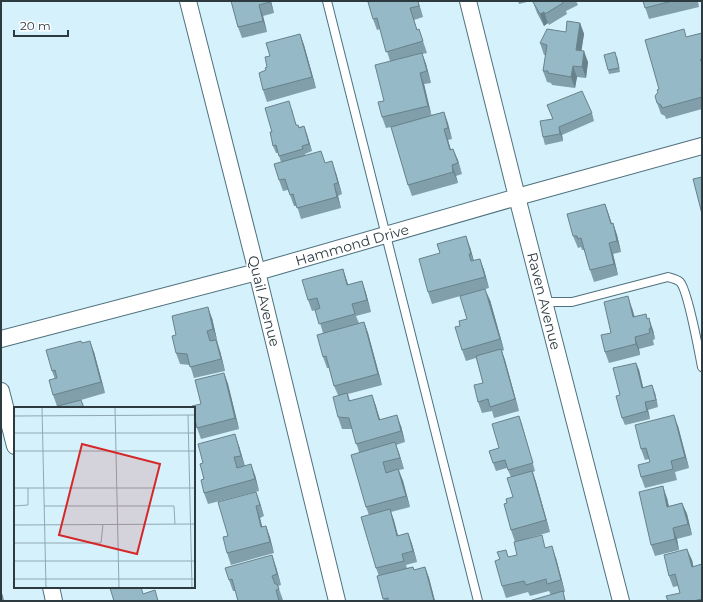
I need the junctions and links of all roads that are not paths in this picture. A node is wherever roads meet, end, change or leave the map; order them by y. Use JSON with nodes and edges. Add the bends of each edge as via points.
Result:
{"nodes":[{"id":1,"x":188,"y":1,"type":"edge"},
{"id":2,"x":327,"y":1,"type":"edge"},
{"id":3,"x":468,"y":1,"type":"edge"},
{"id":4,"x":702,"y":146,"type":"edge"},
{"id":5,"x":517,"y":197,"type":"junction"},
{"id":6,"x":386,"y":235,"type":"junction"},
{"id":7,"x":257,"y":272,"type":"junction"},
{"id":8,"x":544,"y":302,"type":"junction"},
{"id":9,"x":1,"y":339,"type":"edge"},
{"id":10,"x":702,"y":367,"type":"edge"},
{"id":11,"x":1,"y":390,"type":"edge"},
{"id":12,"x":14,"y":442,"type":"edge"},
{"id":13,"x":51,"y":588,"type":"edge"},
{"id":14,"x":54,"y":601,"type":"edge"},
{"id":15,"x":337,"y":601,"type":"edge"},
{"id":16,"x":478,"y":601,"type":"edge"},
{"id":17,"x":621,"y":601,"type":"edge"}],
"edges":[{"from":1,"to":7,"type":"street","name":"Quail Avenue"},
{"from":2,"to":6,"type":"lane"},
{"from":3,"to":5,"type":"street","name":"Raven Avenue"},
{"from":4,"to":5,"type":"street","name":"Hammond Drive"},
{"from":5,"to":6,"type":"street","name":"Hammond Drive"},
{"from":5,"to":8,"type":"street","name":"Raven Avenue"},
{"from":6,"to":7,"type":"street","name":"Hammond Drive"},
{"from":6,"to":16,"type":"lane"},
{"from":7,"to":9,"type":"street","name":"Hammond Drive"},
{"from":7,"to":15,"type":"street","name":"Quail Avenue"},
{"from":8,"to":10,"type":"lane","via":[[572,302],[668,277],[675,279],[679,281],[685,294]]},
{"from":8,"to":17,"type":"street","name":"Raven Avenue"},
{"from":11,"to":12,"type":"street"},
{"from":13,"to":14,"type":"street"}]}
